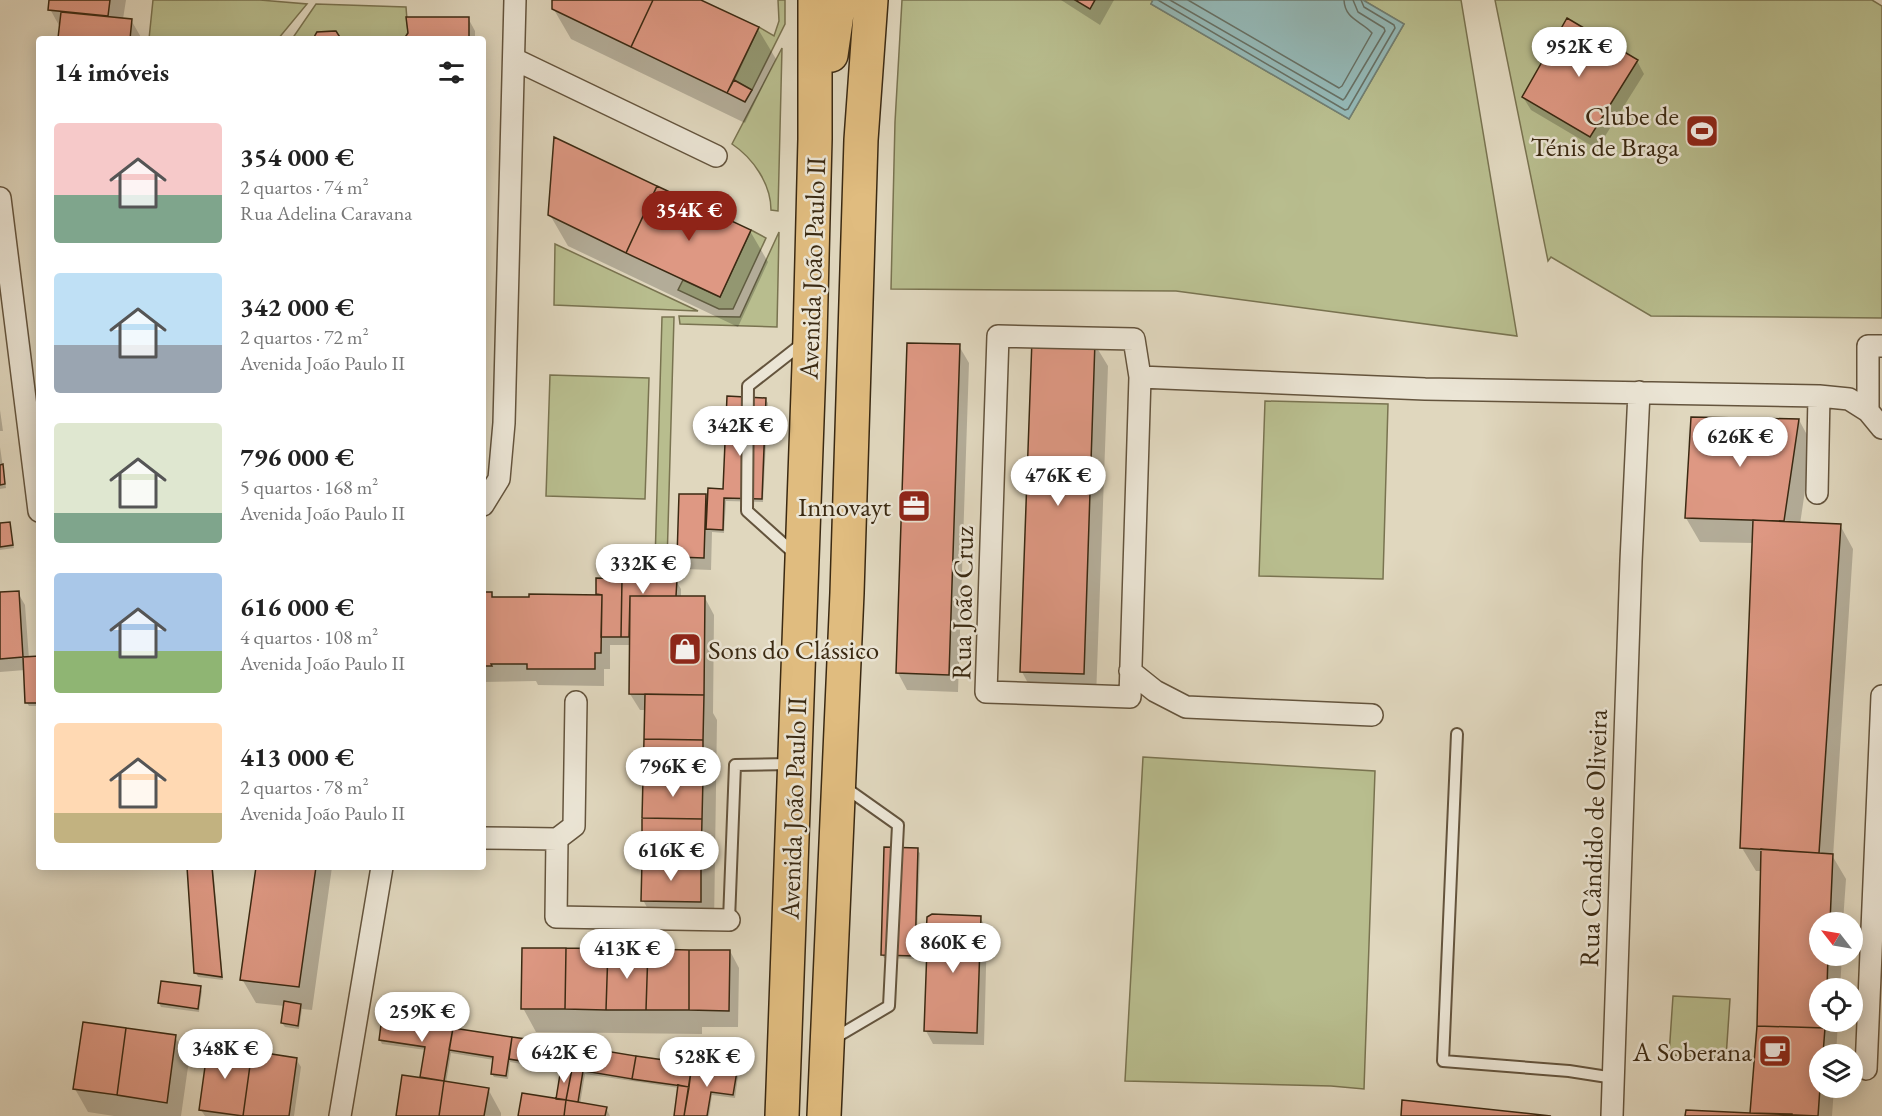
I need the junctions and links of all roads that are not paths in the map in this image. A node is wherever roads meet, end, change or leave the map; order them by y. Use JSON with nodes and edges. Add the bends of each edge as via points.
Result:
{"nodes":[{"id":1,"x":515,"y":0,"type":"edge"},
{"id":2,"x":815,"y":0,"type":"edge"},
{"id":3,"x":839,"y":0,"type":"edge"},
{"id":4,"x":849,"y":0,"type":"edge"},
{"id":5,"x":871,"y":0,"type":"edge"},
{"id":6,"x":514,"y":59,"type":"junction"},
{"id":7,"x":815,"y":139,"type":"junction"},
{"id":8,"x":861,"y":140,"type":"junction"},
{"id":9,"x":716,"y":156,"type":"dead end"},
{"id":10,"x":0,"y":198,"type":"edge"},
{"id":11,"x":810,"y":337,"type":"junction"},
{"id":12,"x":1882,"y":346,"type":"edge"},
{"id":13,"x":1140,"y":377,"type":"junction"},
{"id":14,"x":1640,"y":392,"type":"junction"},
{"id":15,"x":1819,"y":396,"type":"junction"},
{"id":16,"x":1868,"y":411,"type":"junction"},
{"id":17,"x":1882,"y":428,"type":"edge"},
{"id":18,"x":36,"y":488,"type":"edge"},
{"id":19,"x":1817,"y":493,"type":"dead end"},
{"id":20,"x":486,"y":500,"type":"edge"},
{"id":21,"x":803,"y":562,"type":"junction"},
{"id":22,"x":1130,"y":671,"type":"junction"},
{"id":23,"x":1882,"y":696,"type":"edge"},
{"id":24,"x":576,"y":702,"type":"dead end"},
{"id":25,"x":1372,"y":715,"type":"dead end"},
{"id":26,"x":1457,"y":734,"type":"dead end"},
{"id":27,"x":795,"y":764,"type":"junction"},
{"id":28,"x":838,"y":782,"type":"junction"},
{"id":29,"x":486,"y":838,"type":"edge"},
{"id":30,"x":557,"y":839,"type":"junction"},
{"id":31,"x":381,"y":870,"type":"edge"},
{"id":32,"x":729,"y":920,"type":"joint"},
{"id":33,"x":827,"y":1042,"type":"junction"},
{"id":34,"x":1866,"y":1069,"type":"dead end"},
{"id":35,"x":1614,"y":1078,"type":"junction"},
{"id":36,"x":340,"y":1116,"type":"edge"},
{"id":37,"x":782,"y":1116,"type":"edge"},
{"id":38,"x":824,"y":1116,"type":"edge"},
{"id":39,"x":1612,"y":1116,"type":"edge"}],
"edges":[{"from":1,"to":6,"type":"street"},
{"from":2,"to":7,"type":"main road","name":"Avenida João Paulo II"},
{"from":3,"to":7,"type":"main road","name":"Avenida João Paulo II"},
{"from":4,"to":8,"type":"main road","name":"Avenida João Paulo II"},
{"from":5,"to":8,"type":"main road","name":"Avenida João Paulo II"},
{"from":6,"to":9,"type":"street"},
{"from":6,"to":20,"type":"street","via":[[504,423],[499,478]]},
{"from":7,"to":11,"type":"main road","name":"Avenida João Paulo II"},
{"from":8,"to":28,"type":"main road","name":"Avenida João Paulo II"},
{"from":10,"to":18,"type":"street"},
{"from":11,"to":21,"type":"main road","name":"Avenida João Paulo II"},
{"from":11,"to":21,"type":"lane","via":[[748,386],[747,511]]},
{"from":12,"to":16,"type":"street","via":[[1868,346]]},
{"from":13,"to":14,"type":"street","via":[[1425,389]]},
{"from":13,"to":22,"type":"street","name":"Rua João Cruz"},
{"from":13,"to":22,"type":"street","name":"Rua João Cruz","via":[[1134,339],[998,336],[986,692],[1130,697]]},
{"from":14,"to":15,"type":"street"},
{"from":14,"to":35,"type":"street","name":"Rua Cândido de Oliveira"},
{"from":15,"to":16,"type":"street","via":[[1849,399]]},
{"from":15,"to":19,"type":"street"},
{"from":16,"to":17,"type":"street"},
{"from":21,"to":27,"type":"main road","name":"Avenida João Paulo II"},
{"from":22,"to":25,"type":"street","via":[[1155,691],[1186,706]]},
{"from":23,"to":34,"type":"street"},
{"from":24,"to":30,"type":"street","via":[[573,826]]},
{"from":26,"to":35,"type":"lane","via":[[1443,1061]]},
{"from":27,"to":32,"type":"lane","via":[[735,765]]},
{"from":27,"to":37,"type":"main road","name":"Avenida João Paulo II"},
{"from":28,"to":33,"type":"main road","name":"Avenida João Paulo II"},
{"from":28,"to":33,"type":"lane","via":[[898,825],[889,1006]]},
{"from":29,"to":30,"type":"street"},
{"from":30,"to":32,"type":"street","via":[[556,917]]},
{"from":31,"to":36,"type":"street"},
{"from":33,"to":38,"type":"main road","name":"Avenida João Paulo II"},
{"from":35,"to":39,"type":"street","name":"Rua Cândido de Oliveira"}]}
